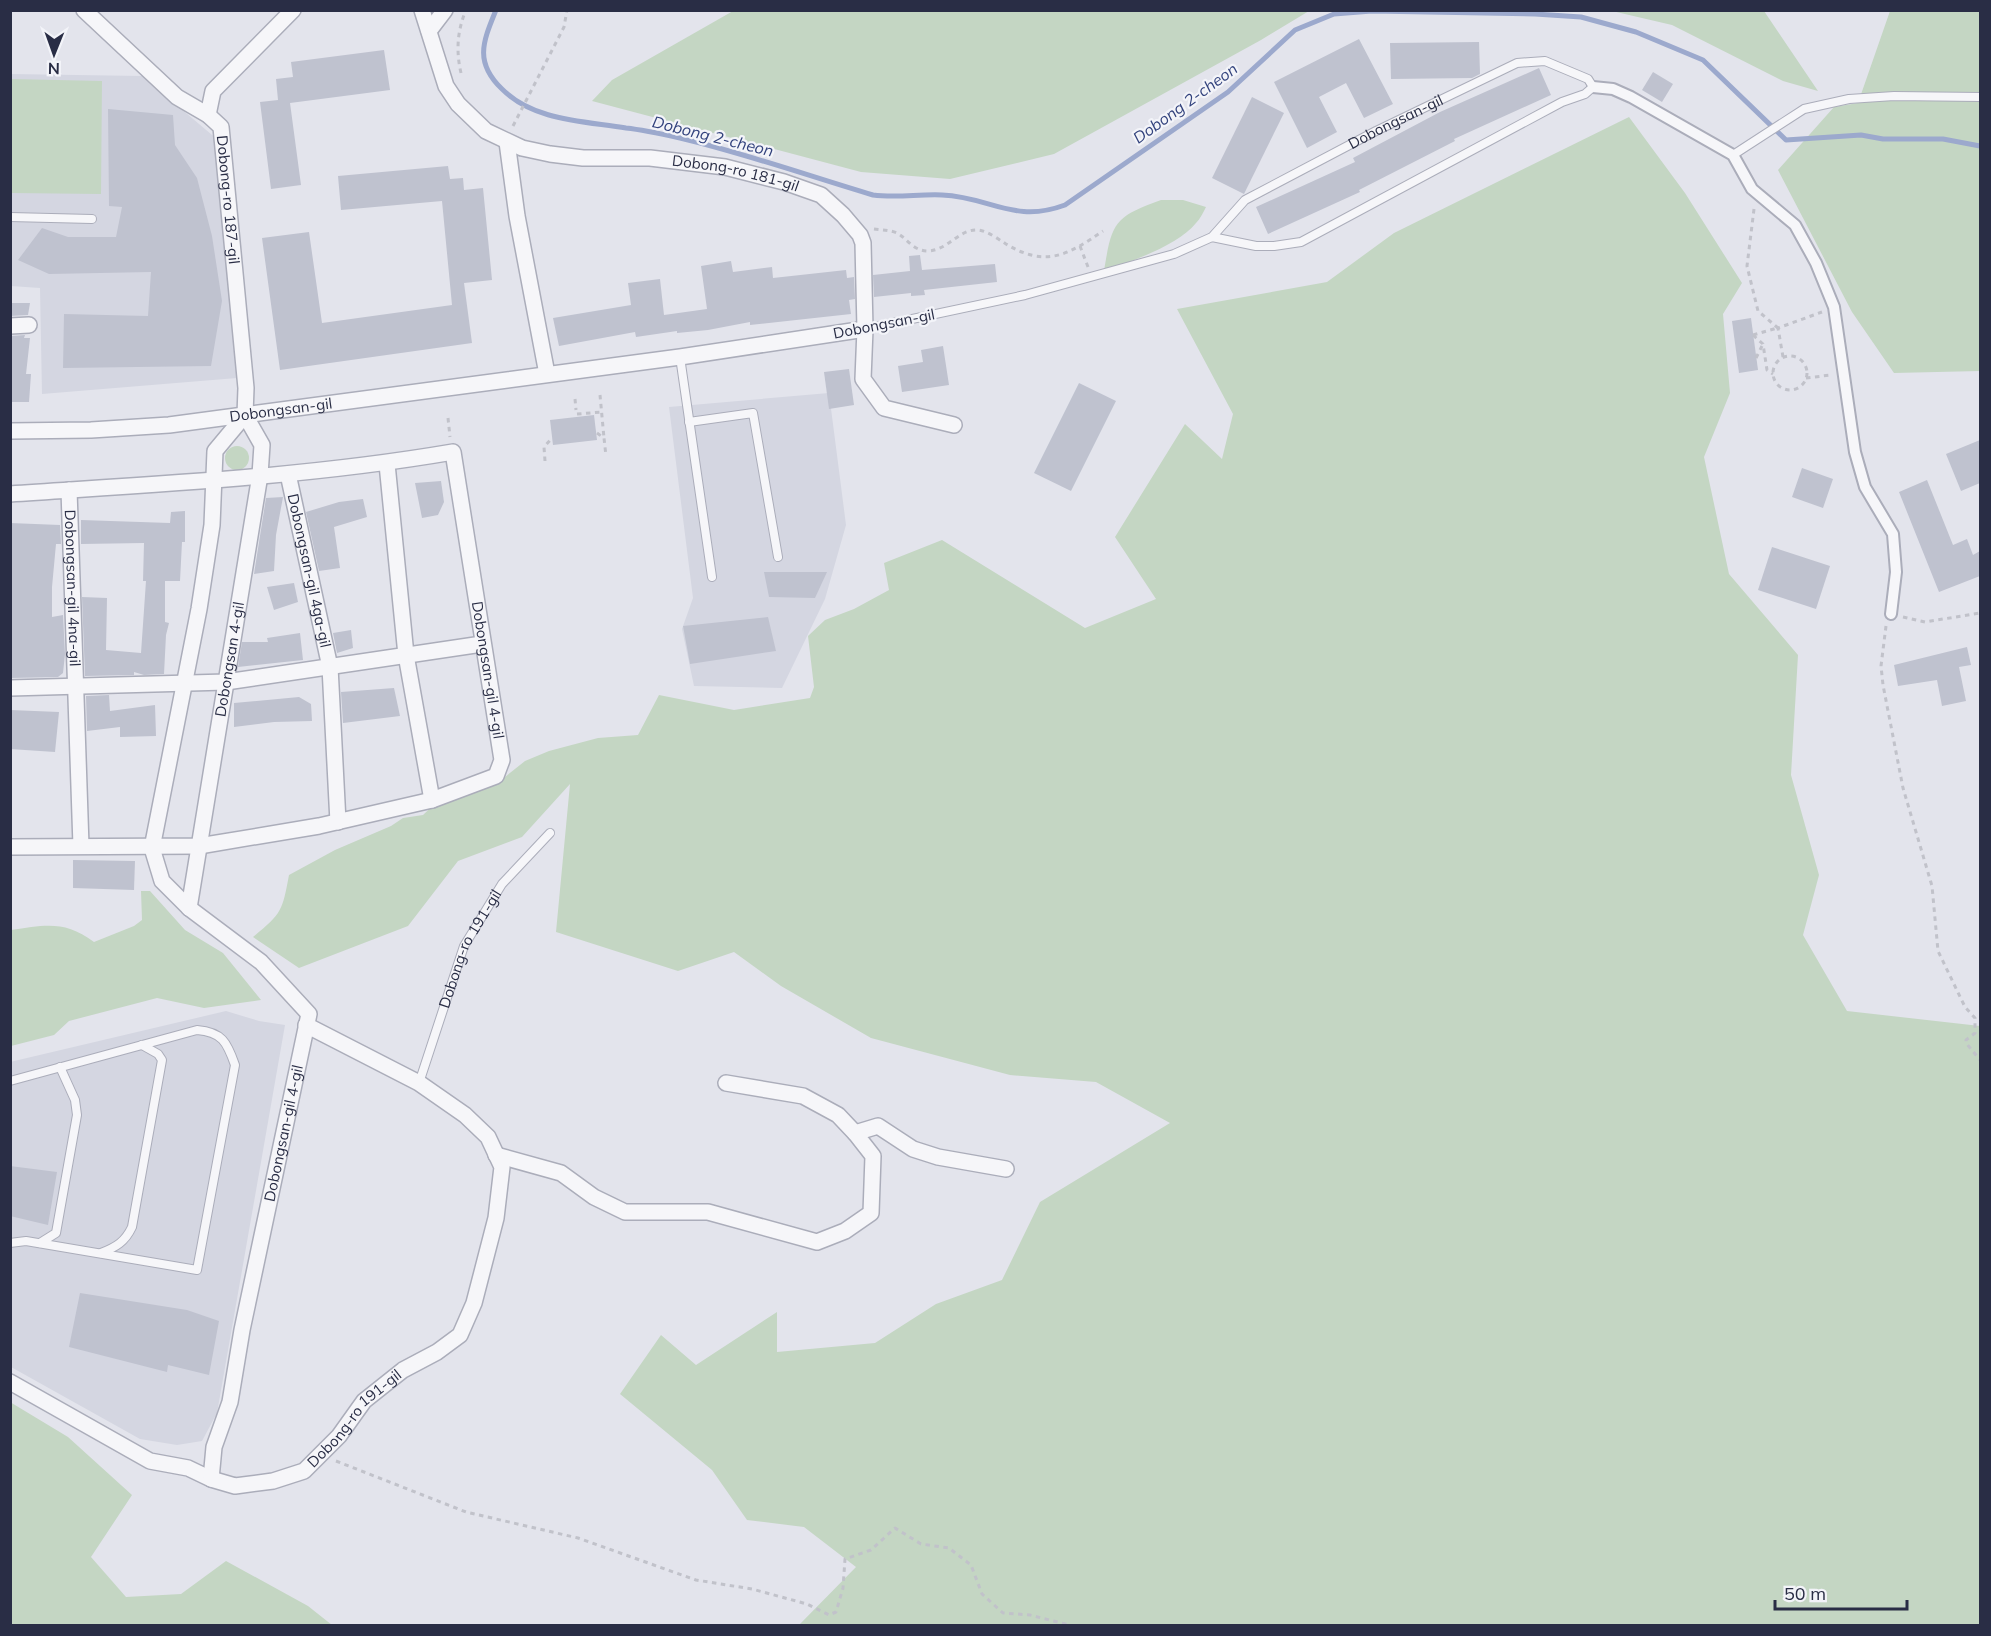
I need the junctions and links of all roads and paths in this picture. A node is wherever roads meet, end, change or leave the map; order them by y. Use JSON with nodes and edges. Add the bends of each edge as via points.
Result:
{"nodes":[{"id":1,"x":84,"y":10,"type":"edge"},
{"id":2,"x":293,"y":10,"type":"edge"},
{"id":3,"x":422,"y":10,"type":"edge"},
{"id":4,"x":445,"y":10,"type":"edge"},
{"id":5,"x":567,"y":10,"type":"edge"},
{"id":6,"x":429,"y":31,"type":"junction"},
{"id":7,"x":1593,"y":87,"type":"junction"},
{"id":8,"x":1980,"y":97,"type":"edge"},
{"id":9,"x":208,"y":115,"type":"junction"},
{"id":10,"x":509,"y":135,"type":"junction"},
{"id":11,"x":1733,"y":155,"type":"junction"},
{"id":12,"x":1758,"y":194,"type":"junction"},
{"id":13,"x":10,"y":217,"type":"edge"},
{"id":14,"x":92,"y":219,"type":"dead end"},
{"id":15,"x":1212,"y":237,"type":"junction"},
{"id":16,"x":1080,"y":246,"type":"dead end"},
{"id":17,"x":1092,"y":277,"type":"junction"},
{"id":18,"x":1834,"y":307,"type":"junction"},
{"id":19,"x":29,"y":325,"type":"dead end"},
{"id":20,"x":10,"y":326,"type":"edge"},
{"id":21,"x":1778,"y":328,"type":"junction"},
{"id":22,"x":865,"y":329,"type":"junction"},
{"id":23,"x":1763,"y":344,"type":"junction"},
{"id":24,"x":680,"y":357,"type":"junction"},
{"id":25,"x":1783,"y":357,"type":"junction"},
{"id":26,"x":1756,"y":358,"type":"dead end"},
{"id":27,"x":1773,"y":374,"type":"junction"},
{"id":28,"x":1844,"y":374,"type":"junction"},
{"id":29,"x":548,"y":375,"type":"junction"},
{"id":30,"x":1806,"y":378,"type":"junction"},
{"id":31,"x":600,"y":395,"type":"dead end"},
{"id":32,"x":575,"y":399,"type":"dead end"},
{"id":33,"x":602,"y":412,"type":"junction"},
{"id":34,"x":245,"y":415,"type":"junction"},
{"id":35,"x":689,"y":422,"type":"junction"},
{"id":36,"x":954,"y":424,"type":"dead end"},
{"id":37,"x":10,"y":430,"type":"edge"},
{"id":38,"x":597,"y":433,"type":"dead end"},
{"id":39,"x":552,"y":438,"type":"dead end"},
{"id":40,"x":604,"y":438,"type":"junction"},
{"id":41,"x":606,"y":456,"type":"dead end"},
{"id":42,"x":545,"y":461,"type":"dead end"},
{"id":43,"x":387,"y":464,"type":"junction"},
{"id":44,"x":288,"y":474,"type":"junction"},
{"id":45,"x":260,"y":475,"type":"junction"},
{"id":46,"x":215,"y":480,"type":"junction"},
{"id":47,"x":69,"y":490,"type":"junction"},
{"id":48,"x":10,"y":494,"type":"edge"},
{"id":49,"x":778,"y":557,"type":"dead end"},
{"id":50,"x":712,"y":577,"type":"dead end"},
{"id":51,"x":1980,"y":613,"type":"edge"},
{"id":52,"x":1890,"y":614,"type":"junction"},
{"id":53,"x":482,"y":644,"type":"junction"},
{"id":54,"x":406,"y":656,"type":"junction"},
{"id":55,"x":330,"y":667,"type":"junction"},
{"id":56,"x":226,"y":682,"type":"junction"},
{"id":57,"x":186,"y":683,"type":"junction"},
{"id":58,"x":204,"y":683,"type":"joint"},
{"id":59,"x":74,"y":685,"type":"junction"},
{"id":60,"x":10,"y":688,"type":"edge"},
{"id":61,"x":432,"y":801,"type":"junction"},
{"id":62,"x":338,"y":822,"type":"junction"},
{"id":63,"x":550,"y":833,"type":"dead end"},
{"id":64,"x":81,"y":846,"type":"junction"},
{"id":65,"x":199,"y":846,"type":"junction"},
{"id":66,"x":10,"y":847,"type":"edge"},
{"id":67,"x":152,"y":848,"type":"junction"},
{"id":68,"x":189,"y":908,"type":"junction"},
{"id":69,"x":306,"y":1025,"type":"junction"},
{"id":70,"x":142,"y":1045,"type":"junction"},
{"id":71,"x":1980,"y":1060,"type":"edge"},
{"id":72,"x":60,"y":1067,"type":"junction"},
{"id":73,"x":10,"y":1081,"type":"edge"},
{"id":74,"x":419,"y":1083,"type":"junction"},
{"id":75,"x":726,"y":1083,"type":"dead end"},
{"id":76,"x":855,"y":1133,"type":"junction"},
{"id":77,"x":496,"y":1155,"type":"junction"},
{"id":78,"x":1006,"y":1169,"type":"dead end"},
{"id":79,"x":10,"y":1243,"type":"edge"},
{"id":80,"x":39,"y":1243,"type":"junction"},
{"id":81,"x":99,"y":1254,"type":"junction"},
{"id":82,"x":10,"y":1382,"type":"edge"},
{"id":83,"x":320,"y":1454,"type":"junction"},
{"id":84,"x":210,"y":1479,"type":"junction"},
{"id":85,"x":1073,"y":1626,"type":"edge"}],
"edges":[{"from":1,"to":9,"type":"street","name":"Dobong-ro 187-gil","via":[[177,98]]},
{"from":2,"to":9,"type":"street","via":[[213,91]]},
{"from":3,"to":6,"type":"street","name":"Dobong-ro 181-gil"},
{"from":4,"to":6,"type":"street"},
{"from":5,"to":10,"type":"path","via":[[564,27]]},
{"from":6,"to":10,"type":"street","name":"Dobong-ro 181-gil","via":[[452,96],[486,131]]},
{"from":7,"to":11,"type":"street","name":"Dobongsan-gil","via":[[1613,89],[1631,97]]},
{"from":7,"to":15,"type":"lane","via":[[1301,242],[1256,246]]},
{"from":7,"to":15,"type":"lane","name":"Dobongsan-gil","via":[[1588,79],[1545,61],[1517,63],[1245,200]]},
{"from":8,"to":11,"type":"lane","via":[[1849,99],[1804,109]]},
{"from":9,"to":34,"type":"street","name":"Dobong-ro 187-gil","via":[[221,127],[246,388]]},
{"from":10,"to":22,"type":"street","name":"Dobong-ro 181-gil","via":[[536,152],[650,158],[725,167],[812,190],[843,214],[864,243]]},
{"from":10,"to":29,"type":"street","via":[[518,216]]},
{"from":11,"to":12,"type":"street"},
{"from":12,"to":18,"type":"street","via":[[1795,225]]},
{"from":12,"to":21,"type":"path","via":[[1747,266],[1758,311]]},
{"from":13,"to":14,"type":"lane"},
{"from":15,"to":17,"type":"lane","name":"Dobongsan-gil","via":[[1174,254]]},
{"from":16,"to":17,"type":"path"},
{"from":17,"to":22,"type":"lane","name":"Dobongsan-gil"},
{"from":18,"to":21,"type":"path"},
{"from":18,"to":28,"type":"street"},
{"from":19,"to":20,"type":"street"},
{"from":21,"to":23,"type":"path","via":[[1753,335]]},
{"from":21,"to":25,"type":"path"},
{"from":22,"to":24,"type":"street","name":"Dobongsan-gil"},
{"from":22,"to":36,"type":"street","name":"Dobong-ro 181-gil","via":[[863,379],[884,408]]},
{"from":23,"to":26,"type":"path"},
{"from":23,"to":27,"type":"path","via":[[1767,370]]},
{"from":24,"to":29,"type":"street","name":"Dobongsan-gil"},
{"from":24,"to":35,"type":"lane"},
{"from":25,"to":27,"type":"path"},
{"from":25,"to":30,"type":"path","via":[[1800,360],[1806,367]]},
{"from":27,"to":30,"type":"path","via":[[1777,384],[1791,390]]},
{"from":28,"to":30,"type":"path"},
{"from":28,"to":52,"type":"street","via":[[1855,452],[1865,487],[1893,534],[1896,572]]},
{"from":29,"to":34,"type":"street","name":"Dobongsan-gil"},
{"from":31,"to":33,"type":"path"},
{"from":32,"to":33,"type":"path","via":[[577,412]]},
{"from":33,"to":40,"type":"path"},
{"from":34,"to":37,"type":"street","name":"Dobongsan-gil","via":[[170,425]]},
{"from":34,"to":45,"type":"street","name":"Dobongsan 4-gil","via":[[262,445]]},
{"from":34,"to":46,"type":"street","via":[[215,451]]},
{"from":35,"to":49,"type":"lane","via":[[753,413]]},
{"from":35,"to":50,"type":"lane"},
{"from":38,"to":40,"type":"path"},
{"from":39,"to":42,"type":"path","via":[[544,447]]},
{"from":40,"to":41,"type":"path"},
{"from":43,"to":44,"type":"street","name":"Dobongsan-gil 4-gil"},
{"from":43,"to":53,"type":"street","name":"Dobongsan-gil 4-gil","via":[[453,452]]},
{"from":43,"to":54,"type":"street"},
{"from":44,"to":45,"type":"street","name":"Dobongsan-gil 4-gil"},
{"from":44,"to":55,"type":"street","name":"Dobongsan-gil 4ga-gil"},
{"from":45,"to":46,"type":"street","name":"Dobongsan-gil 4-gil"},
{"from":45,"to":56,"type":"street","name":"Dobongsan 4-gil"},
{"from":46,"to":47,"type":"street","name":"Dobongsan-gil 4-gil"},
{"from":46,"to":57,"type":"street","via":[[208,551]]},
{"from":47,"to":48,"type":"street","name":"Dobongsan-gil 4-gil"},
{"from":47,"to":59,"type":"street","name":"Dobongsan-gil 4na-gil"},
{"from":51,"to":52,"type":"path","via":[[1924,622]]},
{"from":52,"to":71,"type":"path","via":[[1881,666],[1903,788],[1932,886],[1938,951],[1965,1007],[1975,1018],[1975,1033],[1966,1043]]},
{"from":53,"to":54,"type":"street","name":"Dobongsan-gil 4ga-gil"},
{"from":53,"to":61,"type":"street","name":"Dobongsan-gil 4-gil","via":[[502,760],[496,776]]},
{"from":54,"to":55,"type":"street","name":"Dobongsan-gil 4ga-gil"},
{"from":54,"to":61,"type":"street"},
{"from":55,"to":56,"type":"street","name":"Dobongsan-gil 4ga-gil"},
{"from":55,"to":62,"type":"street","name":"Dobongsan-gil 4ga-gil"},
{"from":56,"to":58,"type":"street","name":"Dobongsan-gil 4ga-gil"},
{"from":56,"to":65,"type":"street","name":"Dobongsan 4-gil"},
{"from":57,"to":58,"type":"street","name":"Dobongsan-gil 4na-gil"},
{"from":57,"to":59,"type":"street","name":"Dobongsan-gil 4na-gil"},
{"from":57,"to":67,"type":"street"},
{"from":59,"to":60,"type":"street","name":"Dobongsan-gil 4na-gil"},
{"from":59,"to":64,"type":"street","name":"Dobongsan-gil 4na-gil"},
{"from":61,"to":62,"type":"street","name":"Dobongsan-gil 4-gil"},
{"from":62,"to":65,"type":"street","name":"Dobongsan-gil 4-gil"},
{"from":63,"to":74,"type":"lane","name":"Dobong-ro 191-gil","via":[[502,884],[464,946]]},
{"from":64,"to":66,"type":"street","name":"Dobongsan-gil 4-gil"},
{"from":64,"to":67,"type":"street","name":"Dobongsan-gil 4-gil"},
{"from":65,"to":67,"type":"street","name":"Dobongsan-gil 4-gil"},
{"from":65,"to":68,"type":"street","name":"Dobongsan 4-gil"},
{"from":67,"to":68,"type":"street","via":[[162,880]]},
{"from":68,"to":69,"type":"street","via":[[261,962],[309,1014]]},
{"from":69,"to":74,"type":"street","name":"Dobong-ro 191-gil"},
{"from":69,"to":84,"type":"street","name":"Dobongsan-gil 4-gil","via":[[230,1402],[214,1447]]},
{"from":70,"to":72,"type":"lane"},
{"from":70,"to":81,"type":"lane","via":[[162,1060],[132,1227],[119,1245]]},
{"from":70,"to":81,"type":"lane","via":[[197,1030],[212,1031],[230,1050],[235,1065],[197,1270]]},
{"from":72,"to":73,"type":"lane"},
{"from":72,"to":80,"type":"lane","via":[[75,1100],[77,1115],[56,1233]]},
{"from":74,"to":77,"type":"street","name":"Dobong-ro 191-gil","via":[[465,1114],[488,1137]]},
{"from":75,"to":76,"type":"street","via":[[803,1096],[838,1115]]},
{"from":76,"to":77,"type":"street","via":[[873,1156],[871,1213],[845,1231],[817,1242],[708,1212],[625,1212],[594,1197],[561,1173]]},
{"from":76,"to":78,"type":"street","via":[[878,1126],[913,1149]]},
{"from":77,"to":83,"type":"street","name":"Dobong-ro 191-gil","via":[[502,1167],[496,1218],[474,1303],[460,1335],[403,1370],[364,1401],[339,1436]]},
{"from":79,"to":80,"type":"lane"},
{"from":80,"to":81,"type":"lane"},
{"from":82,"to":84,"type":"street","name":"Dobong-ro 191-gil","via":[[150,1461],[188,1468]]},
{"from":83,"to":84,"type":"street","name":"Dobong-ro 191-gil","via":[[304,1471],[273,1481],[235,1486]]},
{"from":83,"to":85,"type":"path","via":[[466,1512],[578,1538],[696,1580],[752,1589],[807,1604],[829,1615],[836,1612],[843,1588],[845,1559],[871,1550],[895,1528],[921,1544],[949,1548],[971,1565],[982,1594],[1003,1613]]}]}
